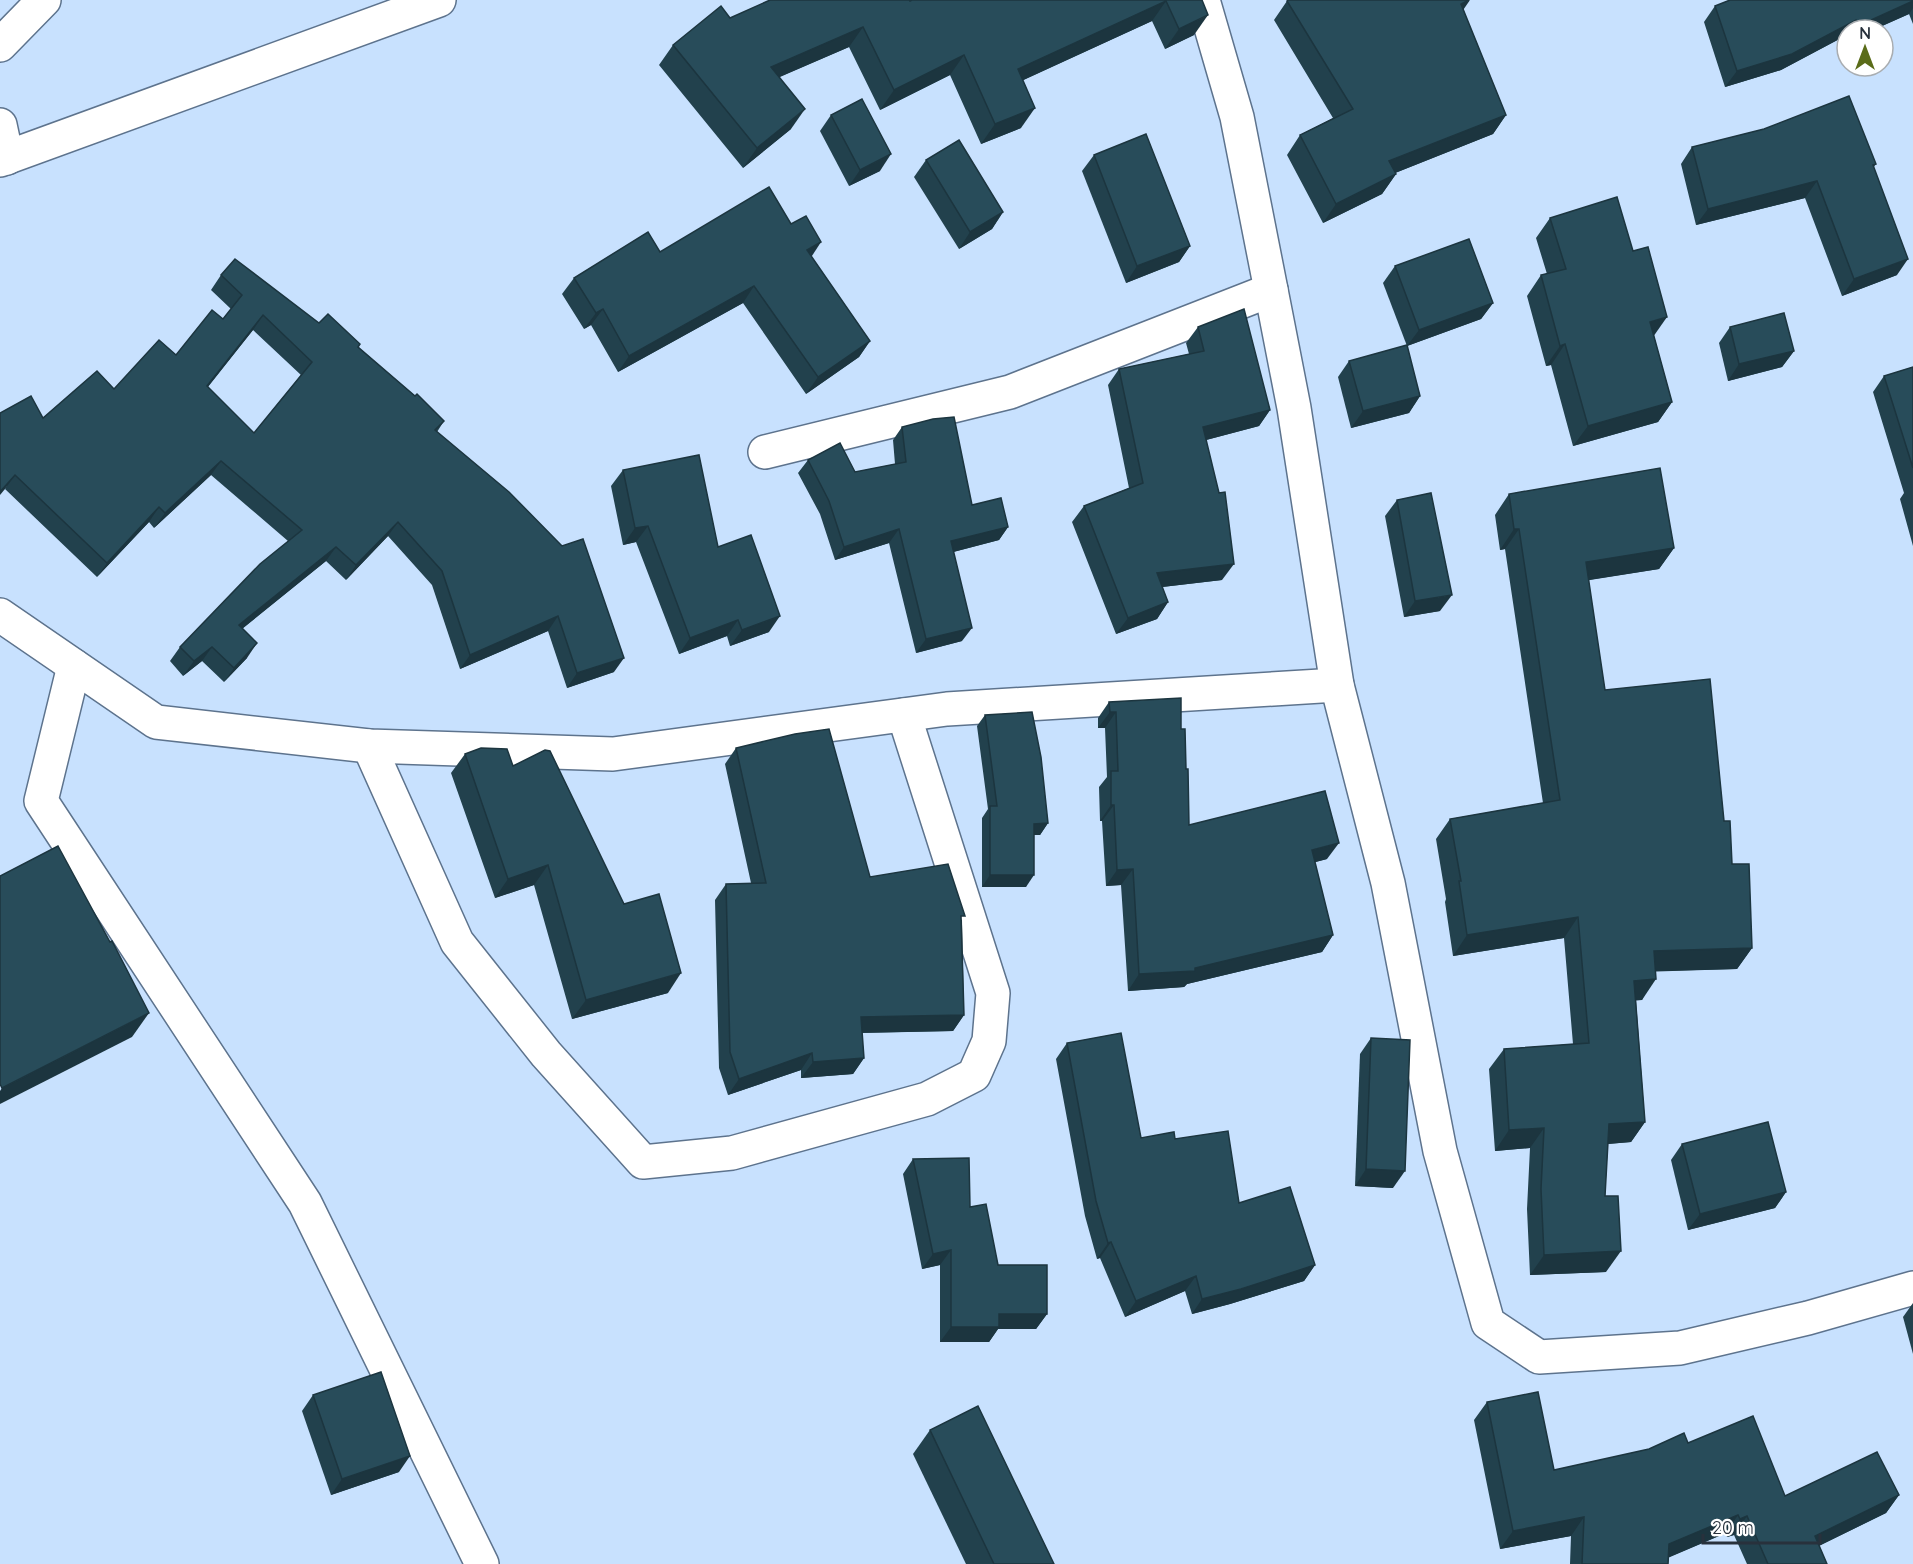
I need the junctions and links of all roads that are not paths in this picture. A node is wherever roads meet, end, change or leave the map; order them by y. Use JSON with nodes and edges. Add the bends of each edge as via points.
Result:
{"nodes":[{"id":1,"x":44,"y":0,"type":"edge"},
{"id":2,"x":439,"y":0,"type":"edge"},
{"id":3,"x":1203,"y":0,"type":"edge"},
{"id":4,"x":0,"y":45,"type":"edge"},
{"id":5,"x":0,"y":125,"type":"edge"},
{"id":6,"x":3,"y":159,"type":"edge"},
{"id":7,"x":1271,"y":290,"type":"junction"},
{"id":8,"x":765,"y":452,"type":"dead end"},
{"id":9,"x":0,"y":615,"type":"edge"},
{"id":10,"x":74,"y":666,"type":"junction"},
{"id":11,"x":1337,"y":685,"type":"junction"},
{"id":12,"x":904,"y":715,"type":"junction"},
{"id":13,"x":369,"y":746,"type":"junction"},
{"id":14,"x":1913,"y":1288,"type":"edge"},
{"id":15,"x":482,"y":1564,"type":"edge"}],
"edges":[{"from":1,"to":4,"type":"street"},
{"from":2,"to":6,"type":"street"},
{"from":3,"to":7,"type":"street","via":[[1237,117]]},
{"from":5,"to":6,"type":"street"},
{"from":7,"to":8,"type":"street","via":[[1010,393]]},
{"from":7,"to":11,"type":"street","via":[[1294,408]]},
{"from":9,"to":10,"type":"street"},
{"from":10,"to":13,"type":"street","via":[[156,722]]},
{"from":10,"to":15,"type":"street","via":[[41,801],[305,1203]]},
{"from":11,"to":12,"type":"street","via":[[947,709]]},
{"from":11,"to":14,"type":"street","via":[[1388,883],[1440,1151],[1488,1323],[1539,1357],[1680,1348]]},
{"from":12,"to":13,"type":"street","via":[[613,754]]},
{"from":12,"to":13,"type":"street","via":[[993,993],[989,1041],[974,1075],[927,1099],[732,1153],[643,1162],[546,1054],[458,942]]}]}
